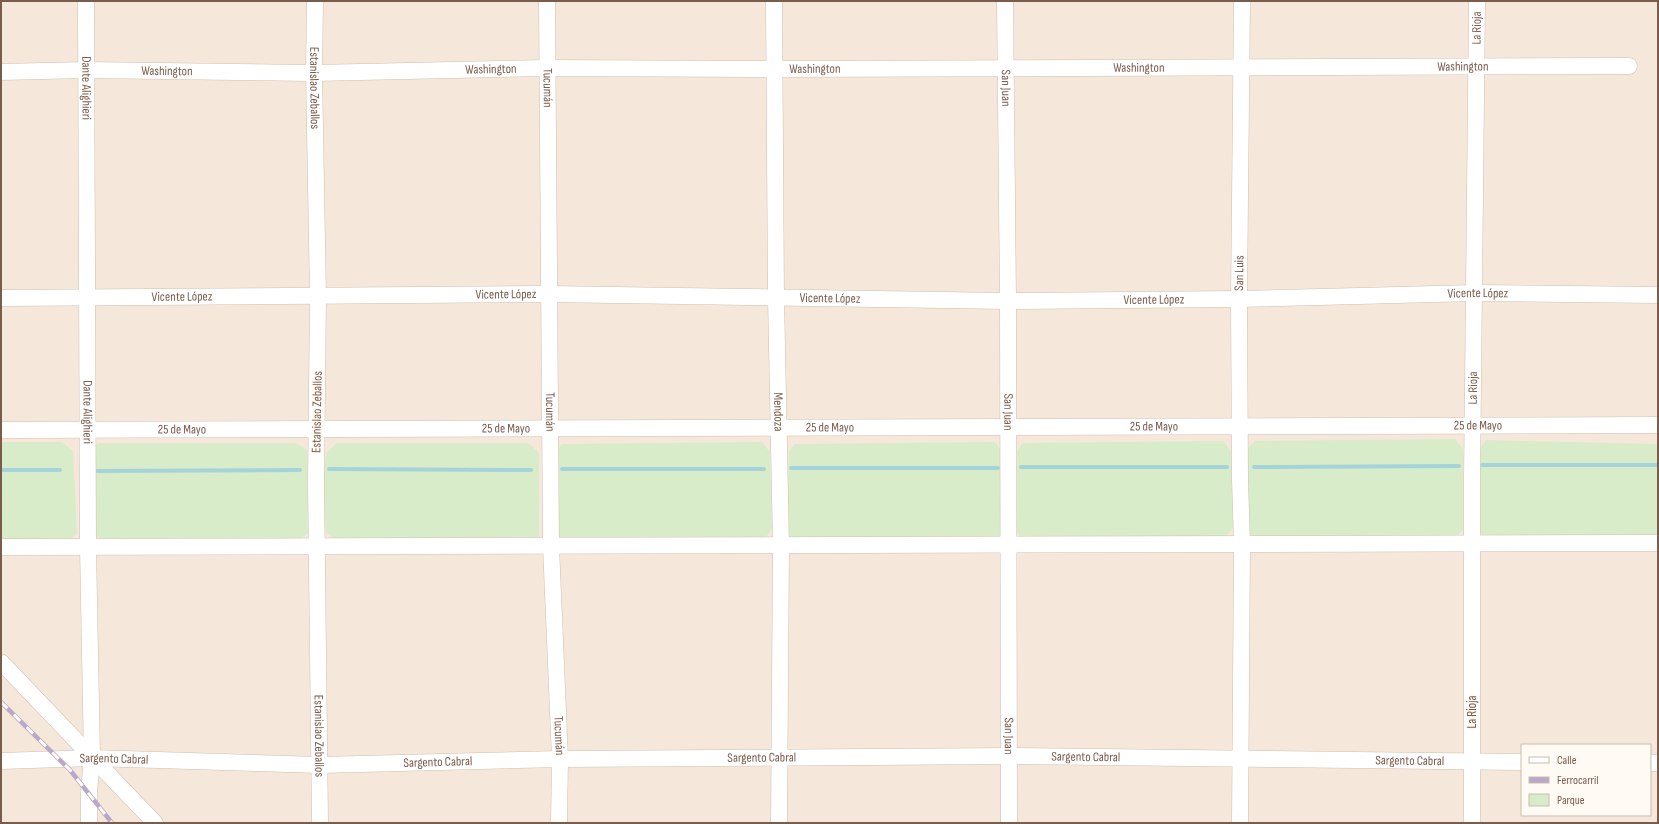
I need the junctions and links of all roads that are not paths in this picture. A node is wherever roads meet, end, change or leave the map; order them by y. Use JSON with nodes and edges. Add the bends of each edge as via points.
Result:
{"nodes":[{"id":1,"x":86,"y":1,"type":"edge"},
{"id":2,"x":315,"y":1,"type":"edge"},
{"id":3,"x":547,"y":1,"type":"edge"},
{"id":4,"x":774,"y":1,"type":"edge"},
{"id":5,"x":1005,"y":1,"type":"edge"},
{"id":6,"x":1242,"y":1,"type":"edge"},
{"id":7,"x":1477,"y":1,"type":"edge"},
{"id":8,"x":1629,"y":66,"type":"dead end"},
{"id":9,"x":1477,"y":67,"type":"junction"},
{"id":10,"x":547,"y":68,"type":"junction"},
{"id":11,"x":1243,"y":68,"type":"junction"},
{"id":12,"x":775,"y":69,"type":"junction"},
{"id":13,"x":1006,"y":69,"type":"junction"},
{"id":14,"x":86,"y":70,"type":"junction"},
{"id":15,"x":1,"y":72,"type":"edge"},
{"id":16,"x":314,"y":73,"type":"junction"},
{"id":17,"x":1475,"y":293,"type":"junction"},
{"id":18,"x":548,"y":294,"type":"junction"},
{"id":19,"x":1658,"y":295,"type":"edge"},
{"id":20,"x":87,"y":297,"type":"junction"},
{"id":21,"x":318,"y":297,"type":"junction"},
{"id":22,"x":1,"y":298,"type":"edge"},
{"id":23,"x":776,"y":298,"type":"junction"},
{"id":24,"x":1238,"y":299,"type":"junction"},
{"id":25,"x":1008,"y":301,"type":"junction"},
{"id":26,"x":1658,"y":425,"type":"edge"},
{"id":27,"x":1240,"y":426,"type":"junction"},
{"id":28,"x":1474,"y":426,"type":"junction"},
{"id":29,"x":1008,"y":427,"type":"junction"},
{"id":30,"x":551,"y":428,"type":"junction"},
{"id":31,"x":780,"y":428,"type":"junction"},
{"id":32,"x":316,"y":429,"type":"junction"},
{"id":33,"x":1,"y":430,"type":"edge"},
{"id":34,"x":88,"y":430,"type":"junction"},
{"id":35,"x":1658,"y":543,"type":"edge"},
{"id":36,"x":1242,"y":544,"type":"junction"},
{"id":37,"x":1472,"y":544,"type":"junction"},
{"id":38,"x":781,"y":545,"type":"junction"},
{"id":39,"x":1008,"y":545,"type":"junction"},
{"id":40,"x":318,"y":546,"type":"junction"},
{"id":41,"x":551,"y":546,"type":"junction"},
{"id":42,"x":1,"y":547,"type":"edge"},
{"id":43,"x":88,"y":547,"type":"junction"},
{"id":44,"x":1,"y":662,"type":"edge"},
{"id":45,"x":1009,"y":756,"type":"junction"},
{"id":46,"x":92,"y":758,"type":"junction"},
{"id":47,"x":778,"y":758,"type":"junction"},
{"id":48,"x":1240,"y":758,"type":"junction"},
{"id":49,"x":560,"y":759,"type":"junction"},
{"id":50,"x":1,"y":761,"type":"edge"},
{"id":51,"x":1472,"y":761,"type":"junction"},
{"id":52,"x":1521,"y":762,"type":"edge"},
{"id":53,"x":320,"y":765,"type":"junction"},
{"id":54,"x":89,"y":823,"type":"edge"},
{"id":55,"x":155,"y":823,"type":"edge"},
{"id":56,"x":320,"y":823,"type":"edge"},
{"id":57,"x":559,"y":823,"type":"edge"},
{"id":58,"x":779,"y":823,"type":"edge"},
{"id":59,"x":1009,"y":823,"type":"edge"},
{"id":60,"x":1240,"y":823,"type":"edge"},
{"id":61,"x":1472,"y":823,"type":"edge"}],
"edges":[{"from":1,"to":14,"type":"street","name":"Dante Alighieri"},
{"from":2,"to":16,"type":"street","name":"Estanislao Zeballos"},
{"from":3,"to":10,"type":"street","name":"Tucumán"},
{"from":4,"to":12,"type":"street","name":"Mendoza"},
{"from":5,"to":13,"type":"street","name":"San Juan"},
{"from":6,"to":11,"type":"street","name":"San Luis"},
{"from":7,"to":9,"type":"street","name":"La Rioja"},
{"from":8,"to":9,"type":"street","name":"Washington"},
{"from":9,"to":11,"type":"street","name":"Washington"},
{"from":9,"to":17,"type":"street","name":"La Rioja"},
{"from":10,"to":12,"type":"street","name":"Washington"},
{"from":10,"to":16,"type":"street","name":"Washington"},
{"from":10,"to":18,"type":"street","name":"Tucumán"},
{"from":11,"to":13,"type":"street","name":"Washington"},
{"from":11,"to":24,"type":"street","name":"San Luis"},
{"from":12,"to":13,"type":"street","name":"Washington"},
{"from":12,"to":23,"type":"street","name":"Mendoza"},
{"from":13,"to":25,"type":"street","name":"San Juan"},
{"from":14,"to":15,"type":"street","name":"Washington"},
{"from":14,"to":16,"type":"street","name":"Washington"},
{"from":14,"to":20,"type":"street","name":"Dante Alighieri"},
{"from":16,"to":21,"type":"street","name":"Estanislao Zeballos"},
{"from":17,"to":19,"type":"street","name":"Vicente López"},
{"from":17,"to":24,"type":"street","name":"Vicente López"},
{"from":17,"to":28,"type":"street","name":"La Rioja"},
{"from":18,"to":21,"type":"street","name":"Vicente López"},
{"from":18,"to":23,"type":"street","name":"Vicente López"},
{"from":18,"to":30,"type":"street","name":"Tucumán"},
{"from":20,"to":21,"type":"street","name":"Vicente López"},
{"from":20,"to":22,"type":"street","name":"Vicente López"},
{"from":20,"to":34,"type":"street","name":"Dante Alighieri"},
{"from":21,"to":32,"type":"street","name":"Estanislao Zeballos"},
{"from":23,"to":25,"type":"street","name":"Vicente López"},
{"from":23,"to":31,"type":"street","name":"Mendoza"},
{"from":24,"to":25,"type":"street","name":"Vicente López"},
{"from":24,"to":27,"type":"street","name":"San Luis"},
{"from":25,"to":29,"type":"street","name":"San Juan"},
{"from":26,"to":28,"type":"street","name":"25 de Mayo"},
{"from":27,"to":28,"type":"street","name":"25 de Mayo"},
{"from":27,"to":29,"type":"street","name":"25 de Mayo"},
{"from":27,"to":36,"type":"street","name":"San Luis"},
{"from":28,"to":37,"type":"street","name":"La Rioja"},
{"from":29,"to":31,"type":"street","name":"25 de Mayo"},
{"from":29,"to":39,"type":"street","name":"San Juan"},
{"from":30,"to":31,"type":"street","name":"25 de Mayo"},
{"from":30,"to":32,"type":"street","name":"25 de Mayo"},
{"from":30,"to":41,"type":"street","name":"Tucumán"},
{"from":31,"to":38,"type":"street","name":"Mendoza"},
{"from":32,"to":34,"type":"street","name":"25 de Mayo"},
{"from":32,"to":40,"type":"street","name":"Estanislao Zeballos"},
{"from":33,"to":34,"type":"street","name":"25 de Mayo"},
{"from":34,"to":43,"type":"street","name":"Dante Alighieri"},
{"from":35,"to":37,"type":"street"},
{"from":36,"to":37,"type":"street"},
{"from":36,"to":39,"type":"street"},
{"from":36,"to":48,"type":"street","name":"San Luis"},
{"from":37,"to":51,"type":"street","name":"La Rioja"},
{"from":38,"to":39,"type":"street"},
{"from":38,"to":41,"type":"street"},
{"from":38,"to":47,"type":"street","name":"Mendoza"},
{"from":39,"to":45,"type":"street","name":"San Juan"},
{"from":40,"to":41,"type":"street"},
{"from":40,"to":43,"type":"street"},
{"from":40,"to":53,"type":"street","name":"Estanislao Zeballos"},
{"from":41,"to":49,"type":"street","name":"Tucumán"},
{"from":42,"to":43,"type":"street"},
{"from":43,"to":46,"type":"street","name":"Dante Alighieri"},
{"from":44,"to":46,"type":"street"},
{"from":45,"to":47,"type":"street","name":"Sargento Cabral"},
{"from":45,"to":48,"type":"street","name":"Sargento Cabral"},
{"from":45,"to":59,"type":"street","name":"San Juan"},
{"from":46,"to":50,"type":"street","name":"Sargento Cabral"},
{"from":46,"to":53,"type":"street","name":"Sargento Cabral"},
{"from":46,"to":54,"type":"street","name":"Dante Alighieri"},
{"from":46,"to":55,"type":"street"},
{"from":47,"to":49,"type":"street","name":"Sargento Cabral"},
{"from":47,"to":58,"type":"street","name":"Mendoza"},
{"from":48,"to":51,"type":"street","name":"Sargento Cabral"},
{"from":48,"to":60,"type":"street","name":"San Luis"},
{"from":49,"to":53,"type":"street","name":"Sargento Cabral"},
{"from":49,"to":57,"type":"street","name":"Tucumán"},
{"from":51,"to":52,"type":"street","name":"Sargento Cabral"},
{"from":51,"to":61,"type":"street","name":"La Rioja"},
{"from":53,"to":56,"type":"street","name":"Estanislao Zeballos"}]}
